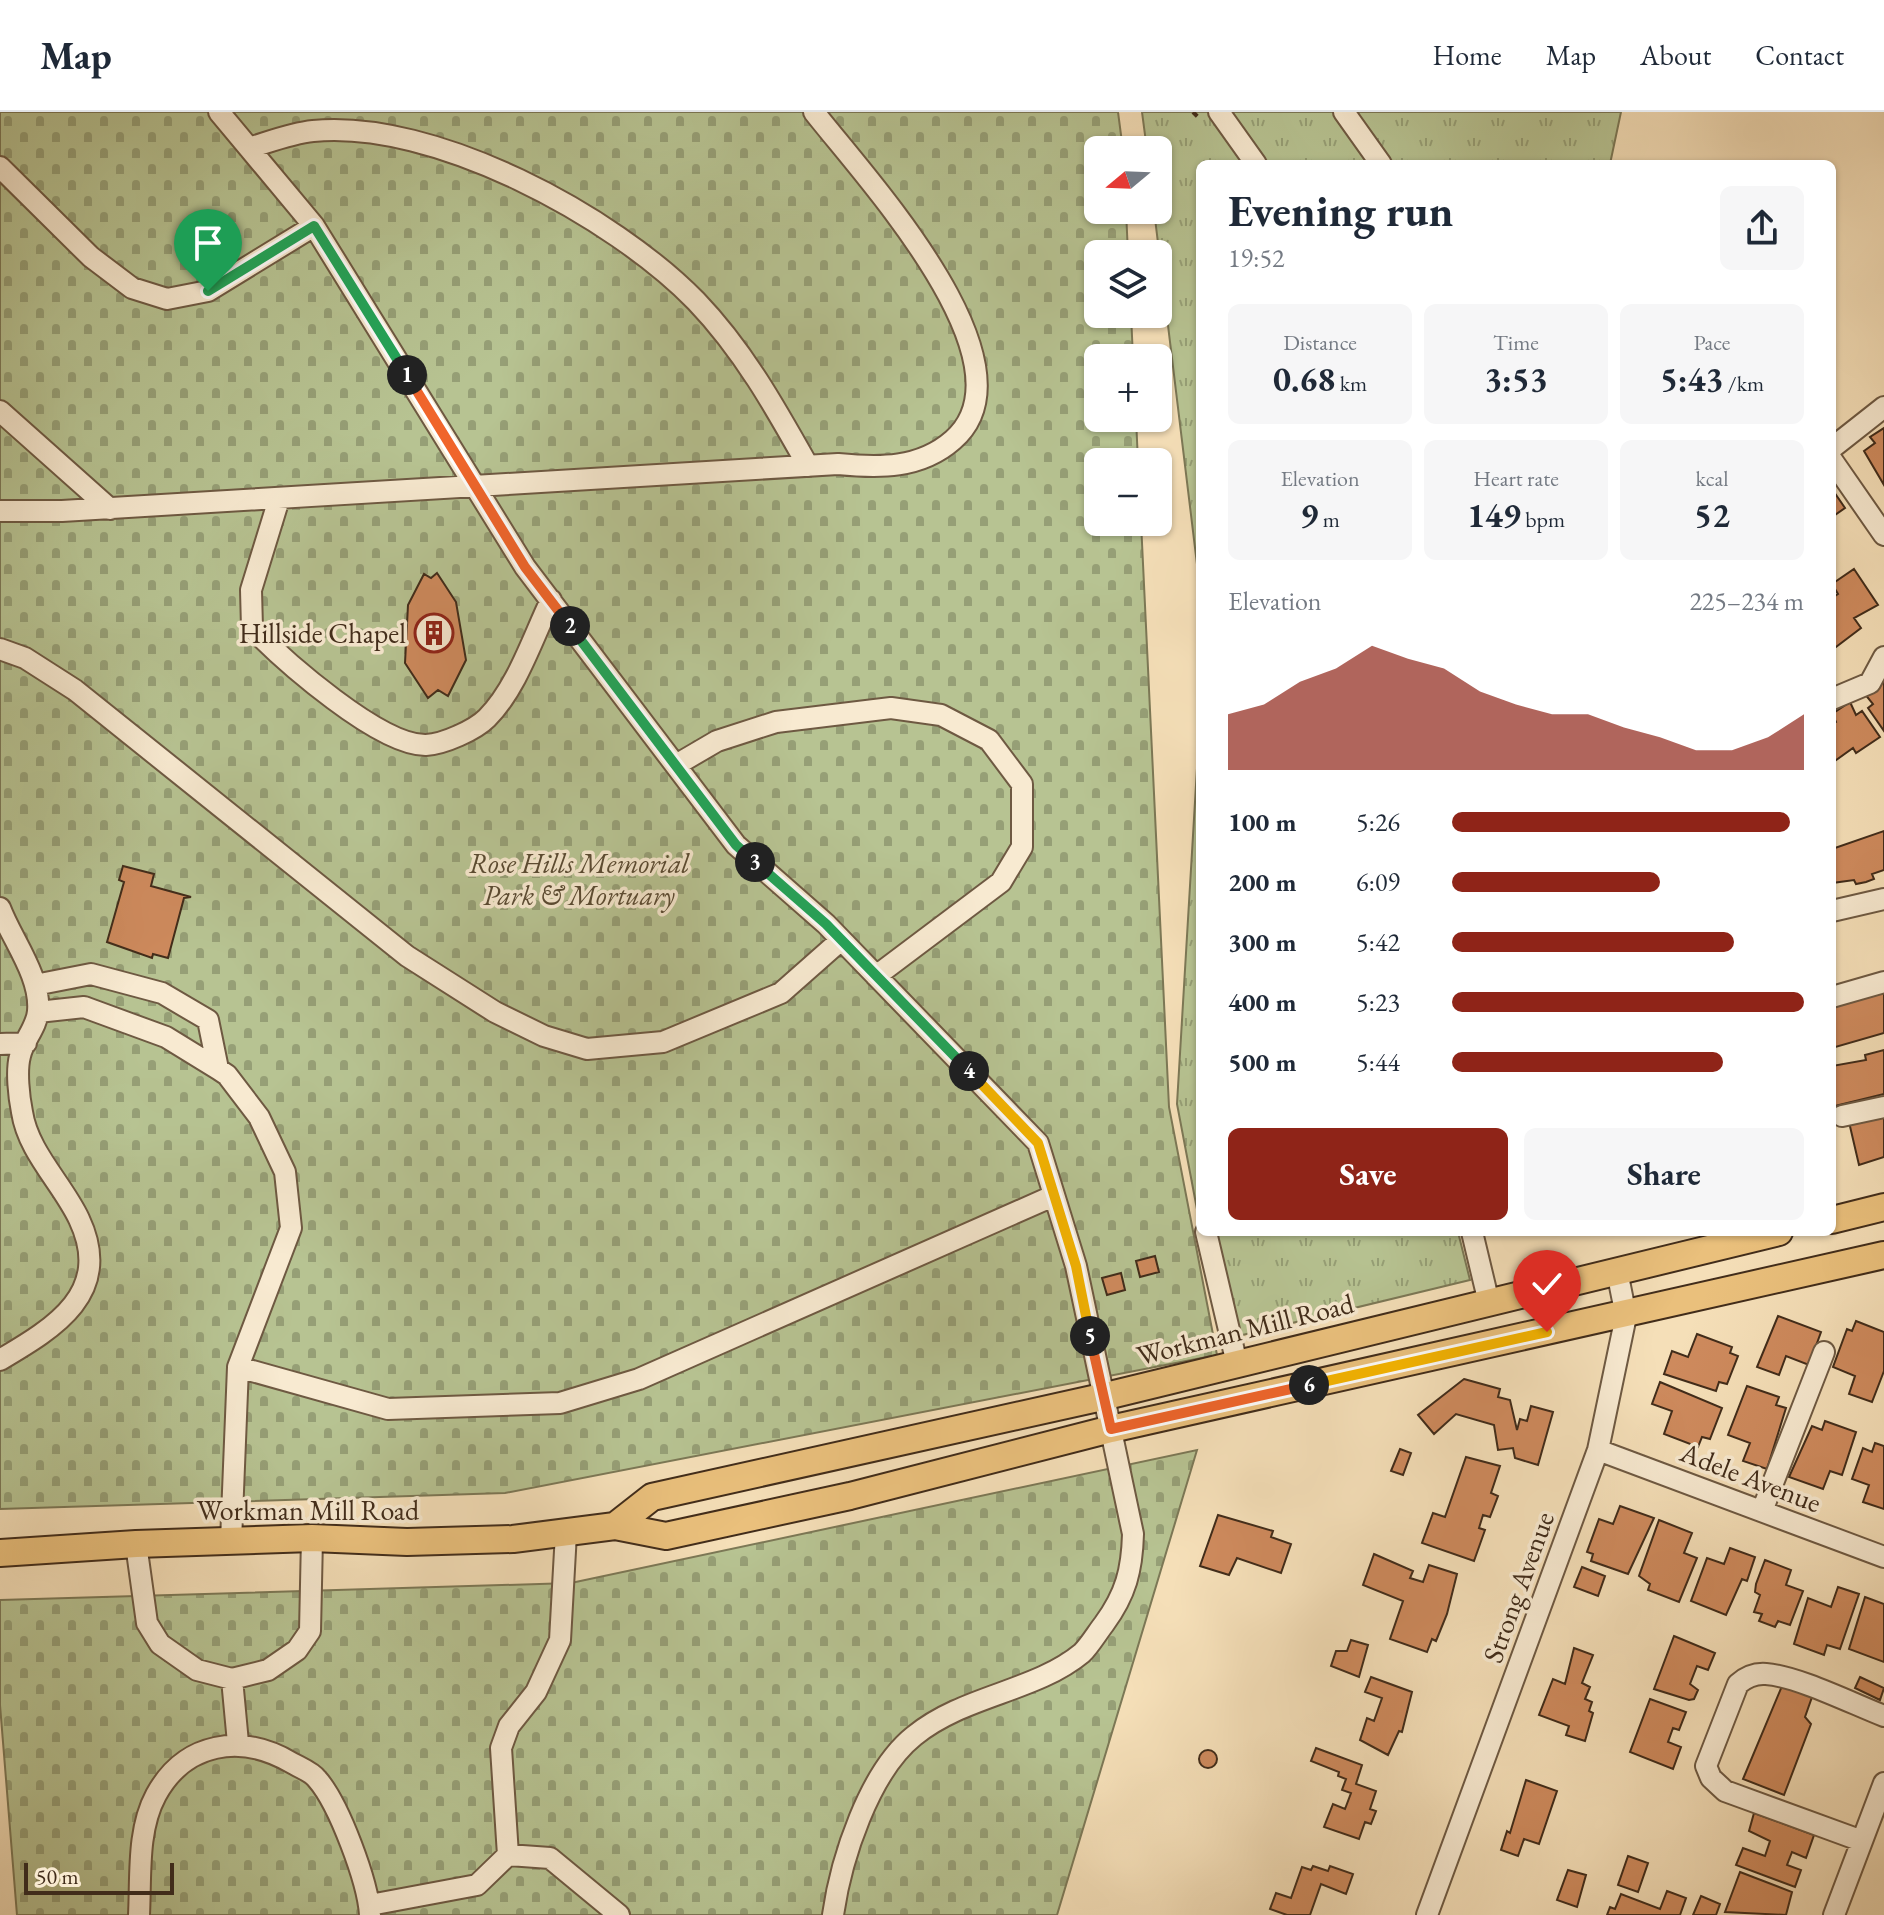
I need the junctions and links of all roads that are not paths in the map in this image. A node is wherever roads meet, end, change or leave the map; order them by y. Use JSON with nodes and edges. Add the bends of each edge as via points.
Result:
{"nodes":[{"id":1,"x":219,"y":112,"type":"edge"},
{"id":2,"x":814,"y":112,"type":"edge"},
{"id":3,"x":1219,"y":112,"type":"edge"},
{"id":4,"x":1344,"y":112,"type":"edge"},
{"id":5,"x":249,"y":148,"type":"junction"},
{"id":6,"x":1253,"y":160,"type":"edge"},
{"id":7,"x":1378,"y":160,"type":"edge"},
{"id":8,"x":0,"y":167,"type":"edge"},
{"id":9,"x":314,"y":226,"type":"junction"},
{"id":10,"x":1884,"y":407,"type":"edge"},
{"id":11,"x":0,"y":411,"type":"edge"},
{"id":12,"x":1836,"y":445,"type":"edge"},
{"id":13,"x":808,"y":466,"type":"junction"},
{"id":14,"x":1836,"y":466,"type":"edge"},
{"id":15,"x":476,"y":487,"type":"junction"},
{"id":16,"x":279,"y":499,"type":"junction"},
{"id":17,"x":110,"y":509,"type":"junction"},
{"id":18,"x":0,"y":511,"type":"edge"},
{"id":19,"x":1884,"y":535,"type":"edge"},
{"id":20,"x":551,"y":600,"type":"junction"},
{"id":21,"x":0,"y":649,"type":"edge"},
{"id":22,"x":1884,"y":657,"type":"edge"},
{"id":23,"x":1836,"y":697,"type":"edge"},
{"id":24,"x":676,"y":765,"type":"junction"},
{"id":25,"x":1884,"y":899,"type":"edge"},
{"id":26,"x":0,"y":908,"type":"edge"},
{"id":27,"x":1836,"y":910,"type":"edge"},
{"id":28,"x":841,"y":940,"type":"junction"},
{"id":29,"x":876,"y":976,"type":"junction"},
{"id":30,"x":1884,"y":982,"type":"edge"},
{"id":31,"x":35,"y":985,"type":"junction"},
{"id":32,"x":1836,"y":996,"type":"edge"},
{"id":33,"x":38,"y":1012,"type":"junction"},
{"id":34,"x":26,"y":1043,"type":"junction"},
{"id":35,"x":0,"y":1044,"type":"edge"},
{"id":36,"x":218,"y":1069,"type":"junction"},
{"id":37,"x":1884,"y":1107,"type":"edge"},
{"id":38,"x":1842,"y":1116,"type":"dead end"},
{"id":39,"x":1053,"y":1196,"type":"junction"},
{"id":40,"x":1884,"y":1207,"type":"edge"},
{"id":41,"x":1836,"y":1219,"type":"edge"},
{"id":42,"x":1207,"y":1236,"type":"edge"},
{"id":43,"x":1473,"y":1236,"type":"edge"},
{"id":44,"x":1762,"y":1236,"type":"edge"},
{"id":45,"x":1884,"y":1255,"type":"edge"},
{"id":46,"x":1617,"y":1271,"type":"junction"},
{"id":47,"x":1489,"y":1303,"type":"junction"},
{"id":48,"x":1626,"y":1316,"type":"junction"},
{"id":49,"x":1824,"y":1352,"type":"dead end"},
{"id":50,"x":1,"y":1359,"type":"edge"},
{"id":51,"x":1237,"y":1364,"type":"junction"},
{"id":52,"x":238,"y":1367,"type":"junction"},
{"id":53,"x":1102,"y":1397,"type":"junction"},
{"id":54,"x":1111,"y":1429,"type":"junction"},
{"id":55,"x":1598,"y":1450,"type":"junction"},
{"id":56,"x":1762,"y":1511,"type":"junction"},
{"id":57,"x":615,"y":1526,"type":"junction"},
{"id":58,"x":566,"y":1533,"type":"junction"},
{"id":59,"x":312,"y":1538,"type":"junction"},
{"id":60,"x":231,"y":1541,"type":"junction"},
{"id":61,"x":136,"y":1544,"type":"junction"},
{"id":62,"x":0,"y":1553,"type":"edge"},
{"id":63,"x":1884,"y":1557,"type":"edge"},
{"id":64,"x":232,"y":1679,"type":"junction"},
{"id":65,"x":1884,"y":1716,"type":"edge"},
{"id":66,"x":238,"y":1743,"type":"junction"},
{"id":67,"x":1884,"y":1783,"type":"edge"},
{"id":68,"x":1862,"y":1841,"type":"junction"},
{"id":69,"x":508,"y":1855,"type":"junction"},
{"id":70,"x":370,"y":1910,"type":"edge"},
{"id":71,"x":139,"y":1915,"type":"edge"},
{"id":72,"x":619,"y":1915,"type":"edge"},
{"id":73,"x":833,"y":1915,"type":"edge"},
{"id":74,"x":1427,"y":1915,"type":"edge"},
{"id":75,"x":1834,"y":1915,"type":"edge"}],
"edges":[{"from":1,"to":5,"type":"street"},
{"from":2,"to":13,"type":"street","via":[[894,209],[952,298],[975,367],[977,408],[968,426],[937,454],[885,468]]},
{"from":3,"to":6,"type":"street"},
{"from":4,"to":7,"type":"street"},
{"from":5,"to":9,"type":"street"},
{"from":5,"to":13,"type":"street","via":[[311,131],[364,131],[450,151],[534,184],[628,245],[695,300],[753,369]]},
{"from":8,"to":9,"type":"street","via":[[91,257],[132,288],[167,299],[208,291]]},
{"from":9,"to":15,"type":"street"},
{"from":10,"to":12,"type":"street"},
{"from":11,"to":17,"type":"street"},
{"from":13,"to":15,"type":"street"},
{"from":14,"to":19,"type":"street"},
{"from":15,"to":16,"type":"street"},
{"from":15,"to":20,"type":"street"},
{"from":16,"to":17,"type":"street"},
{"from":16,"to":20,"type":"street","via":[[251,590],[252,628],[288,666],[393,737],[426,745],[486,719],[510,684]]},
{"from":17,"to":18,"type":"street"},
{"from":20,"to":24,"type":"street"},
{"from":21,"to":28,"type":"street","via":[[25,658],[75,690],[407,956],[544,1036],[587,1049],[663,1042],[781,993]]},
{"from":22,"to":23,"type":"street","via":[[1870,683]]},
{"from":24,"to":28,"type":"street","via":[[736,845]]},
{"from":24,"to":29,"type":"street","via":[[717,741],[776,722],[891,708],[941,715],[989,740],[1022,784],[1022,847],[1001,882]]},
{"from":25,"to":27,"type":"street"},
{"from":26,"to":31,"type":"street"},
{"from":28,"to":29,"type":"street"},
{"from":29,"to":39,"type":"street","via":[[1038,1143]]},
{"from":30,"to":32,"type":"street"},
{"from":31,"to":33,"type":"street"},
{"from":31,"to":36,"type":"street","via":[[91,974],[162,993],[208,1020]]},
{"from":33,"to":34,"type":"street"},
{"from":33,"to":36,"type":"street","via":[[84,1007],[166,1037]]},
{"from":34,"to":35,"type":"street"},
{"from":34,"to":50,"type":"street","via":[[19,1057],[22,1114],[48,1173],[80,1220],[89,1255],[87,1280],[70,1314]]},
{"from":36,"to":52,"type":"street","via":[[259,1117],[285,1172],[291,1228]]},
{"from":37,"to":38,"type":"street"},
{"from":39,"to":52,"type":"street","via":[[639,1379],[560,1403],[388,1409]]},
{"from":39,"to":53,"type":"street","via":[[1076,1266]]},
{"from":40,"to":41,"type":"main road"},
{"from":42,"to":51,"type":"street"},
{"from":43,"to":47,"type":"street"},
{"from":44,"to":46,"type":"main road","name":"Workman Mill Road"},
{"from":45,"to":48,"type":"main road","name":"Workman Mill Road"},
{"from":46,"to":47,"type":"main road","name":"Workman Mill Road"},
{"from":46,"to":48,"type":"street","name":"Strong Avenue"},
{"from":47,"to":51,"type":"main road","name":"Workman Mill Road"},
{"from":48,"to":54,"type":"main road","name":"Workman Mill Road"},
{"from":48,"to":55,"type":"street","name":"Strong Avenue"},
{"from":49,"to":56,"type":"street"},
{"from":51,"to":53,"type":"main road","name":"Workman Mill Road"},
{"from":52,"to":60,"type":"street"},
{"from":53,"to":54,"type":"street"},
{"from":53,"to":57,"type":"main road","name":"Workman Mill Road","via":[[652,1497]]},
{"from":54,"to":57,"type":"main road","name":"Workman Mill Road","via":[[850,1496],[666,1536]]},
{"from":54,"to":73,"type":"street","via":[[1133,1534],[1132,1569],[1113,1611],[1083,1652],[1056,1669],[938,1719],[893,1756],[867,1804],[839,1879]]},
{"from":55,"to":56,"type":"street","name":"Adele Avenue"},
{"from":55,"to":74,"type":"street","name":"Strong Avenue"},
{"from":56,"to":63,"type":"street","name":"Adele Avenue"},
{"from":57,"to":58,"type":"main road","name":"Workman Mill Road"},
{"from":58,"to":59,"type":"main road","name":"Workman Mill Road","via":[[407,1542]]},
{"from":58,"to":69,"type":"street","via":[[560,1640],[501,1748]]},
{"from":59,"to":60,"type":"main road","name":"Workman Mill Road"},
{"from":59,"to":64,"type":"street","via":[[310,1631],[297,1650],[268,1670]]},
{"from":60,"to":61,"type":"main road","name":"Workman Mill Road"},
{"from":61,"to":62,"type":"main road","name":"Workman Mill Road"},
{"from":61,"to":64,"type":"street","via":[[147,1623],[160,1644],[197,1670]]},
{"from":64,"to":66,"type":"street"},
{"from":65,"to":68,"type":"street","via":[[1784,1679],[1747,1676],[1738,1684],[1706,1766],[1725,1791]]},
{"from":66,"to":70,"type":"street","via":[[285,1759],[317,1778],[339,1818]]},
{"from":66,"to":71,"type":"street","via":[[188,1757],[155,1797],[144,1830]]},
{"from":67,"to":68,"type":"street"},
{"from":68,"to":75,"type":"street"},
{"from":69,"to":70,"type":"street","via":[[477,1885]]},
{"from":69,"to":72,"type":"street","via":[[550,1858]]}]}
